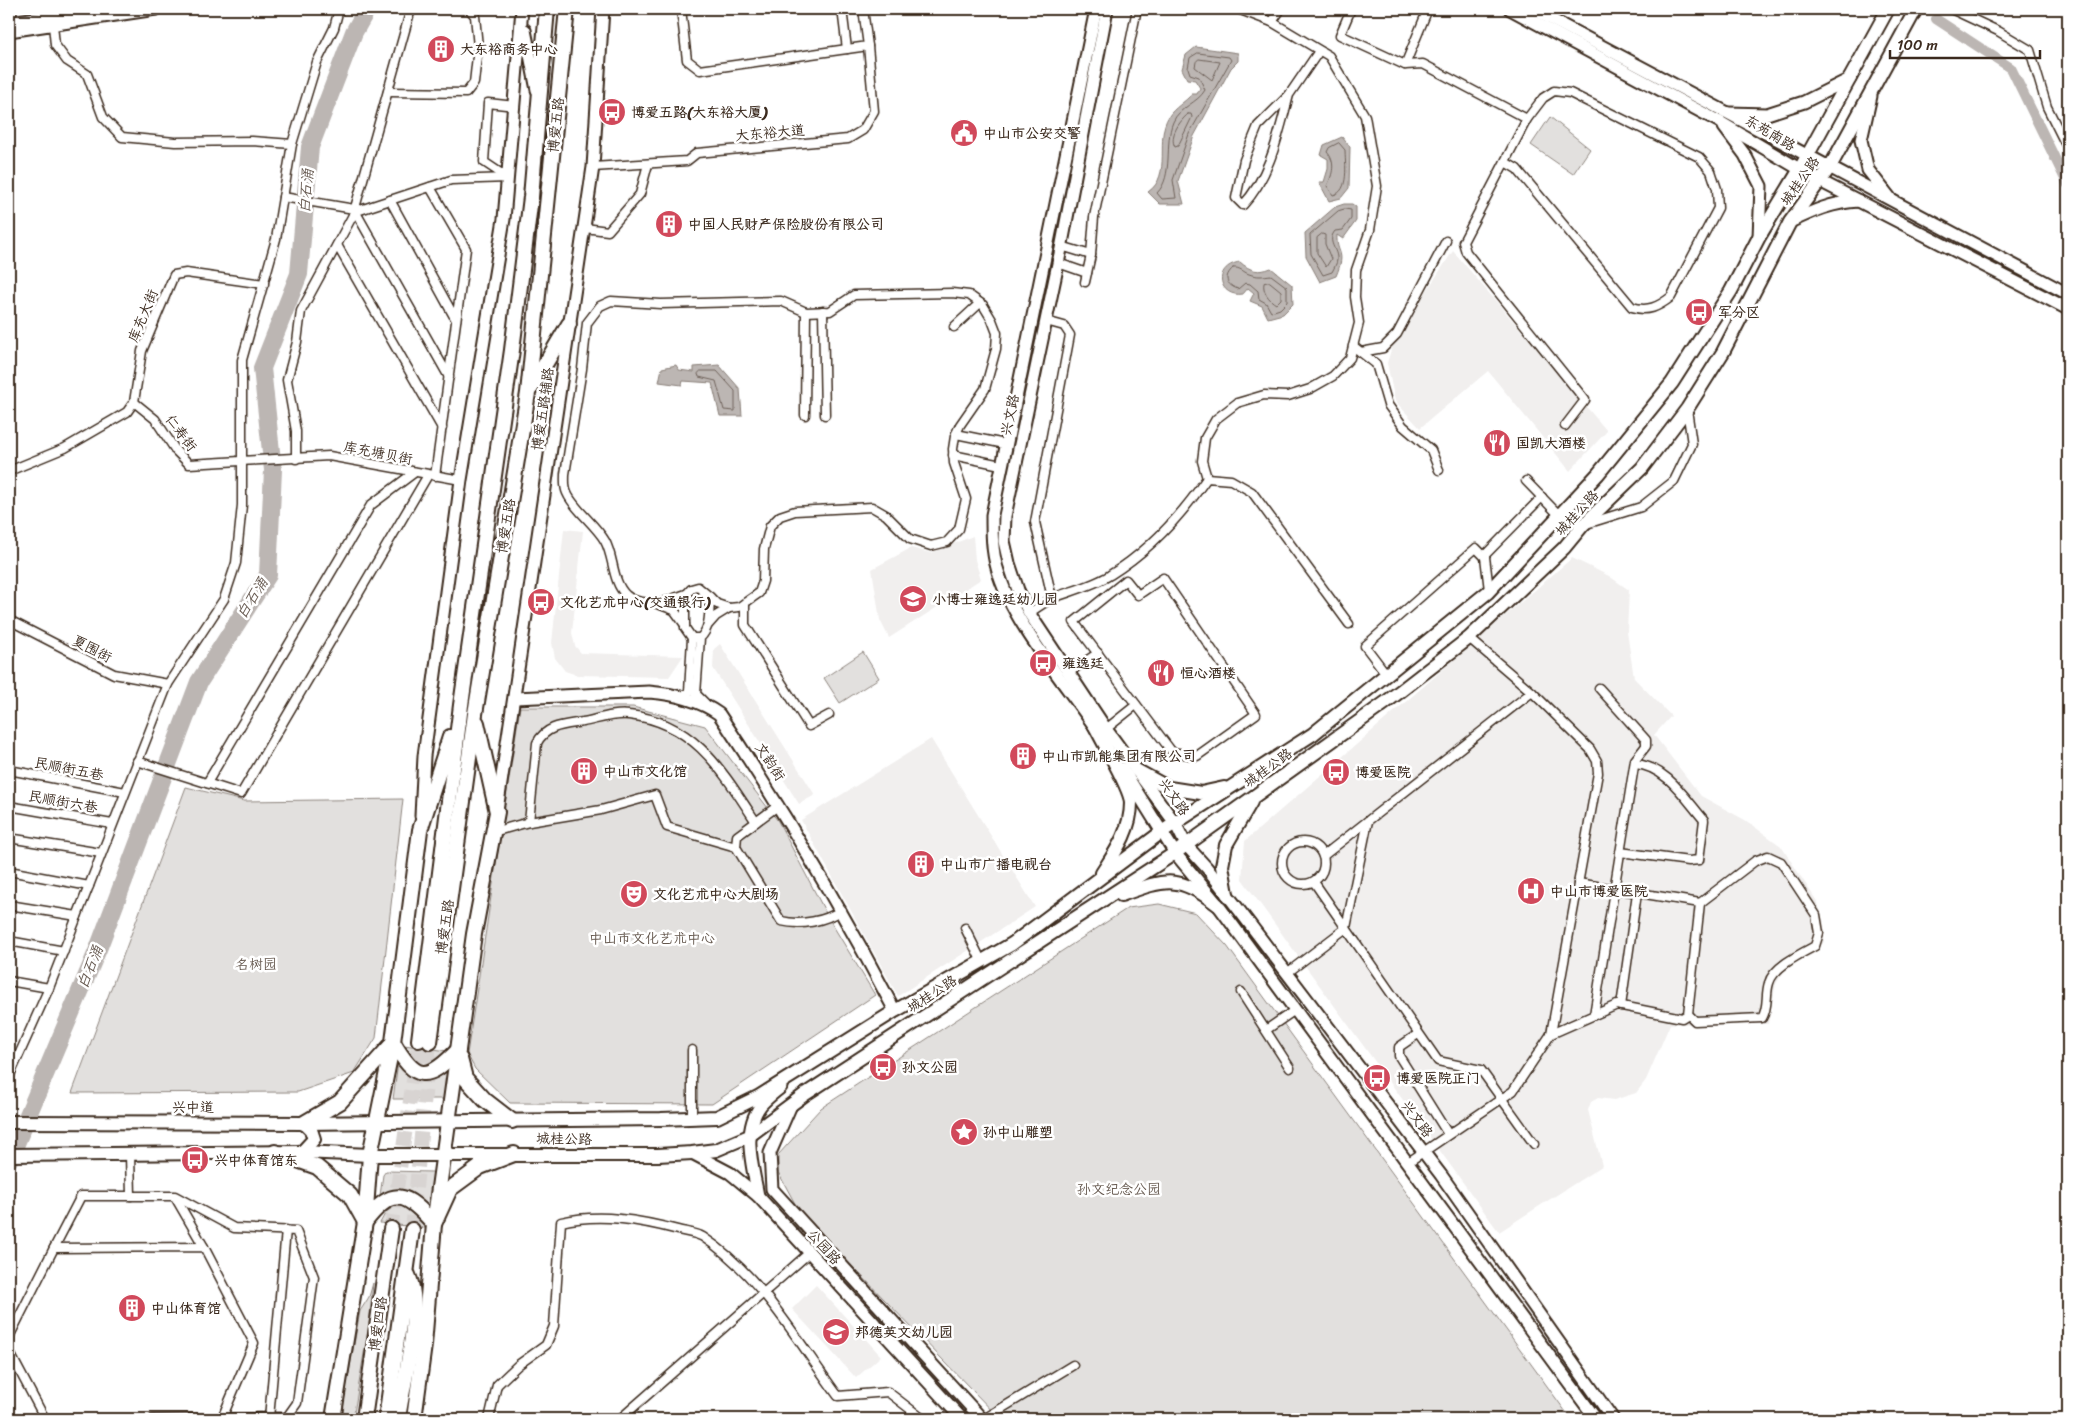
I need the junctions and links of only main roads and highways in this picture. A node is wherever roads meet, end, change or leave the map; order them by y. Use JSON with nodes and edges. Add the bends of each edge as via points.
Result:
{"nodes":[{"id":1,"x":547,"y":9,"type":"edge"},
{"id":2,"x":567,"y":9,"type":"edge"},
{"id":3,"x":1888,"y":9,"type":"edge"},
{"id":4,"x":1916,"y":9,"type":"edge"},
{"id":5,"x":569,"y":324,"type":"road end"},
{"id":6,"x":528,"y":393,"type":"junction"},
{"id":7,"x":461,"y":705,"type":"junction"},
{"id":8,"x":476,"y":714,"type":"junction"},
{"id":9,"x":1100,"y":728,"type":"road end"},
{"id":10,"x":1136,"y":770,"type":"road end"},
{"id":11,"x":1234,"y":786,"type":"junction"},
{"id":12,"x":1256,"y":795,"type":"junction"},
{"id":13,"x":1095,"y":883,"type":"junction"},
{"id":14,"x":1227,"y":894,"type":"road end"},
{"id":15,"x":1104,"y":900,"type":"junction"},
{"id":16,"x":1218,"y":905,"type":"road end"},
{"id":17,"x":393,"y":1042,"type":"junction"},
{"id":18,"x":458,"y":1050,"type":"junction"},
{"id":19,"x":377,"y":1121,"type":"junction"},
{"id":20,"x":449,"y":1121,"type":"junction"},
{"id":21,"x":512,"y":1121,"type":"junction"},
{"id":22,"x":9,"y":1122,"type":"edge"},
{"id":23,"x":304,"y":1123,"type":"junction"},
{"id":24,"x":275,"y":1152,"type":"junction"},
{"id":25,"x":302,"y":1152,"type":"junction"},
{"id":26,"x":514,"y":1154,"type":"junction"},
{"id":27,"x":9,"y":1155,"type":"edge"},
{"id":28,"x":445,"y":1155,"type":"junction"},
{"id":29,"x":370,"y":1156,"type":"junction"},
{"id":30,"x":365,"y":1222,"type":"junction"},
{"id":31,"x":434,"y":1224,"type":"junction"},
{"id":32,"x":391,"y":1229,"type":"tunnel mouth"},
{"id":33,"x":412,"y":1230,"type":"tunnel mouth"},
{"id":34,"x":406,"y":1271,"type":"junction"},
{"id":35,"x":333,"y":1419,"type":"edge"},
{"id":36,"x":364,"y":1419,"type":"edge"},
{"id":37,"x":386,"y":1419,"type":"edge"},
{"id":38,"x":398,"y":1419,"type":"edge"},
{"id":39,"x":414,"y":1419,"type":"edge"}],
"edges":[{"from":1,"to":7,"type":"highway","name":"博爱五路","via":[[540,102],[513,340]]},
{"from":2,"to":6,"type":"highway","name":"博爱五路"},
{"from":3,"to":11,"type":"main road","name":"城桂公路","via":[[1731,291],[1672,383],[1598,474],[1490,590],[1313,734]]},
{"from":4,"to":12,"type":"main road","name":"城桂公路","via":[[1830,167],[1790,222],[1723,352],[1687,409],[1642,468],[1469,638]]},
{"from":5,"to":6,"type":"highway"},
{"from":6,"to":8,"type":"highway","name":"博爱五路"},
{"from":7,"to":8,"type":"highway","name":"博爱五路","via":[[424,1041]]},
{"from":7,"to":17,"type":"highway","via":[[420,830]]},
{"from":8,"to":18,"type":"highway","via":[[497,812],[474,934]]},
{"from":9,"to":13,"type":"main road","via":[[1131,801],[1128,825],[1119,847]]},
{"from":10,"to":11,"type":"main road","via":[[1169,788],[1201,793]]},
{"from":11,"to":13,"type":"main road","name":"城桂公路","via":[[1164,831]]},
{"from":12,"to":14,"type":"main road","via":[[1226,845],[1222,866]]},
{"from":12,"to":15,"type":"main road","name":"城桂公路"},
{"from":13,"to":21,"type":"main road","name":"城桂公路","via":[[1012,944],[895,1011],[758,1097],[717,1117]]},
{"from":15,"to":16,"type":"main road","via":[[1151,884],[1178,882],[1202,892]]},
{"from":15,"to":26,"type":"main road","name":"城桂公路","via":[[791,1105],[749,1136],[716,1150],[692,1153]]},
{"from":17,"to":18,"type":"highway","via":[[405,1062],[420,1073],[428,1074],[440,1069]]},
{"from":17,"to":19,"type":"highway"},
{"from":17,"to":23,"type":"highway","via":[[340,1102]]},
{"from":18,"to":20,"type":"highway"},
{"from":18,"to":21,"type":"highway","via":[[465,1078],[485,1100]]},
{"from":19,"to":20,"type":"main road","name":"城桂公路"},
{"from":19,"to":23,"type":"main road","name":"兴中道"},
{"from":19,"to":29,"type":"highway"},
{"from":20,"to":21,"type":"main road","name":"城桂公路"},
{"from":20,"to":28,"type":"highway"},
{"from":22,"to":23,"type":"main road","name":"兴中道"},
{"from":23,"to":25,"type":"main road","via":[[314,1139]]},
{"from":24,"to":25,"type":"main road"},
{"from":24,"to":27,"type":"main road"},
{"from":24,"to":30,"type":"highway","via":[[317,1167],[350,1195]]},
{"from":25,"to":29,"type":"main road"},
{"from":26,"to":28,"type":"main road","name":"城桂公路"},
{"from":26,"to":31,"type":"highway","via":[[480,1167],[450,1189]]},
{"from":28,"to":29,"type":"main road","name":"城桂公路"},
{"from":28,"to":31,"type":"highway"},
{"from":29,"to":30,"type":"highway"},
{"from":30,"to":31,"type":"highway","via":[[386,1198],[400,1197],[416,1204]]},
{"from":30,"to":35,"type":"highway"},
{"from":31,"to":39,"type":"highway"},
{"from":32,"to":36,"type":"highway","name":"博爱四路"},
{"from":33,"to":34,"type":"highway","name":"博爱四路"},
{"from":34,"to":37,"type":"highway","name":"博爱四路"},
{"from":34,"to":38,"type":"highway","via":[[412,1283],[414,1301]]}]}
